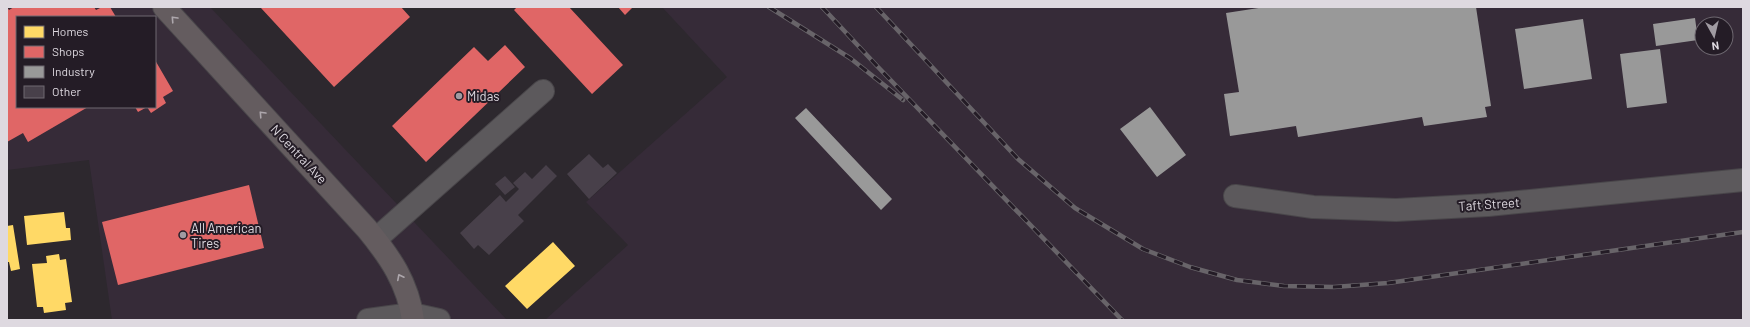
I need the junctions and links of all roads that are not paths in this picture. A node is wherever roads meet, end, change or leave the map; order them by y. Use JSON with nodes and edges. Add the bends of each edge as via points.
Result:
{"nodes":[{"id":1,"x":164,"y":7,"type":"edge"},
{"id":2,"x":543,"y":91,"type":"dead end"},
{"id":3,"x":1743,"y":180,"type":"edge"},
{"id":4,"x":1235,"y":196,"type":"dead end"},
{"id":5,"x":376,"y":239,"type":"junction"},
{"id":6,"x":413,"y":317,"type":"edge"},
{"id":7,"x":368,"y":320,"type":"edge"},
{"id":8,"x":438,"y":320,"type":"edge"}],
"edges":[{"from":5,"to":1,"type":"main road","name":"N Central Ave","one_way":true},
{"from":2,"to":5,"type":"street"},
{"from":3,"to":4,"type":"street","name":"Taft Street","via":[[1488,205],[1396,210],[1313,207]]},
{"from":6,"to":5,"type":"main road","name":"N Central Ave","one_way":true,"via":[[403,283]]},
{"from":6,"to":7,"type":"street"},
{"from":6,"to":8,"type":"street"}]}
